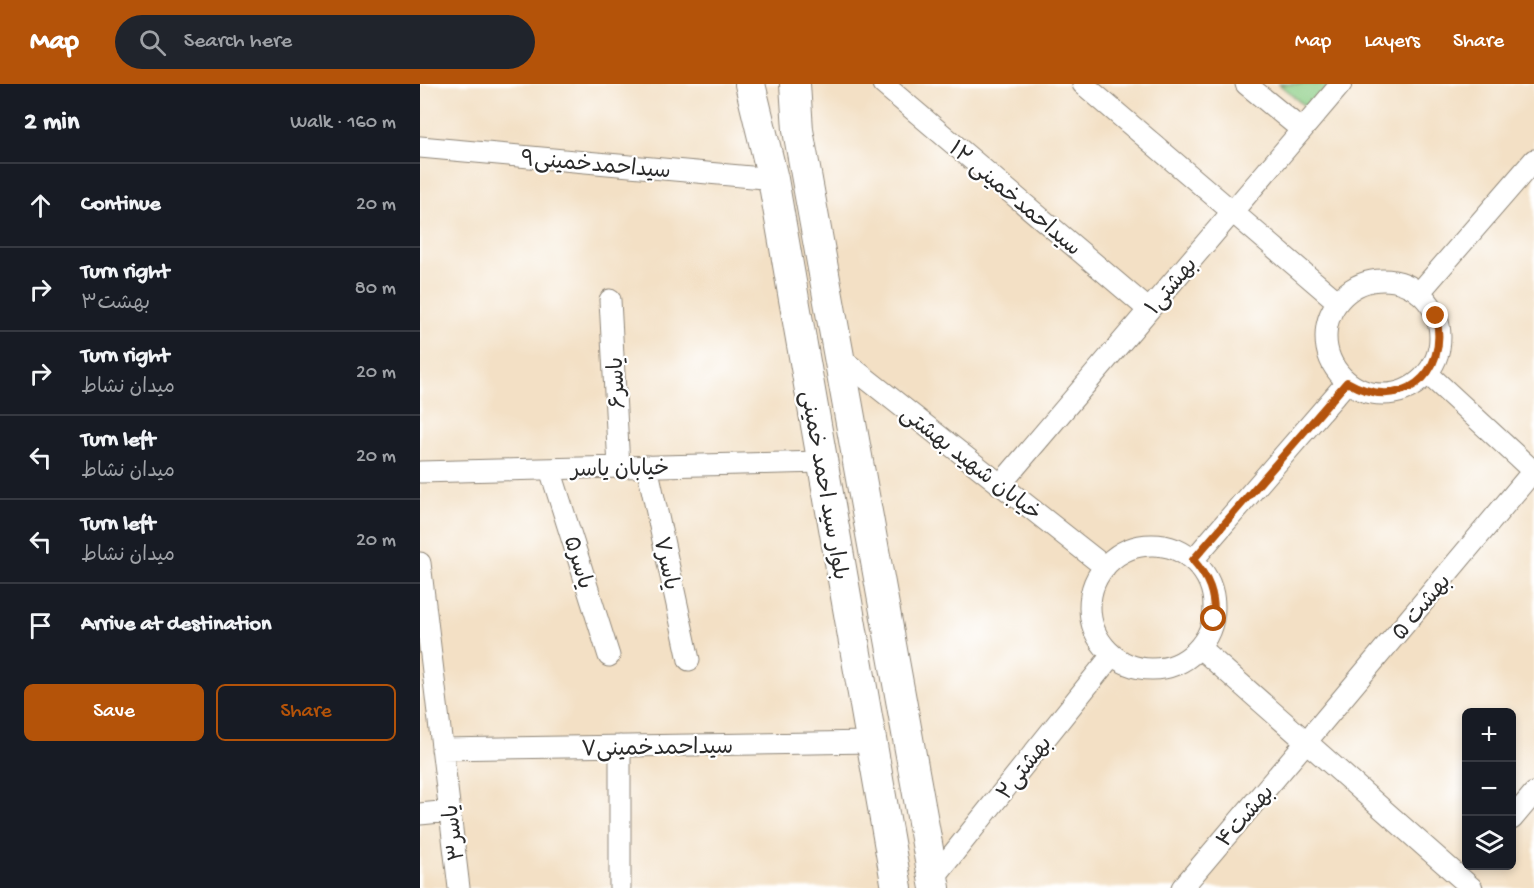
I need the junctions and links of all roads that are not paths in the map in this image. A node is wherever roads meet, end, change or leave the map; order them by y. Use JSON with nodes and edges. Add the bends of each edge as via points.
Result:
{"nodes":[{"id":1,"x":750,"y":84,"type":"edge"},
{"id":2,"x":795,"y":84,"type":"edge"},
{"id":3,"x":883,"y":84,"type":"edge"},
{"id":4,"x":1083,"y":84,"type":"edge"},
{"id":5,"x":1246,"y":84,"type":"edge"},
{"id":6,"x":1341,"y":84,"type":"edge"},
{"id":7,"x":1302,"y":130,"type":"junction"},
{"id":8,"x":420,"y":147,"type":"edge"},
{"id":9,"x":1534,"y":160,"type":"edge"},
{"id":10,"x":773,"y":178,"type":"junction"},
{"id":11,"x":1233,"y":211,"type":"junction"},
{"id":12,"x":1419,"y":293,"type":"junction"},
{"id":13,"x":610,"y":300,"type":"dead end"},
{"id":14,"x":1338,"y":302,"type":"junction"},
{"id":15,"x":1149,"y":310,"type":"junction"},
{"id":16,"x":839,"y":357,"type":"junction"},
{"id":17,"x":1427,"y":373,"type":"junction"},
{"id":18,"x":1347,"y":382,"type":"junction"},
{"id":19,"x":821,"y":462,"type":"junction"},
{"id":20,"x":647,"y":466,"type":"junction"},
{"id":21,"x":619,"y":467,"type":"junction"},
{"id":22,"x":550,"y":469,"type":"junction"},
{"id":23,"x":1533,"y":471,"type":"edge"},
{"id":24,"x":420,"y":472,"type":"edge"},
{"id":25,"x":1000,"y":485,"type":"junction"},
{"id":26,"x":1193,"y":560,"type":"junction"},
{"id":27,"x":420,"y":563,"type":"edge"},
{"id":28,"x":1105,"y":567,"type":"junction"},
{"id":29,"x":1200,"y":648,"type":"junction"},
{"id":30,"x":1112,"y":655,"type":"junction"},
{"id":31,"x":609,"y":656,"type":"dead end"},
{"id":32,"x":689,"y":660,"type":"dead end"},
{"id":33,"x":872,"y":742,"type":"junction"},
{"id":34,"x":1306,"y":742,"type":"junction"},
{"id":35,"x":620,"y":746,"type":"junction"},
{"id":36,"x":442,"y":749,"type":"junction"},
{"id":37,"x":1534,"y":793,"type":"edge"},
{"id":38,"x":450,"y":812,"type":"junction"},
{"id":39,"x":420,"y":814,"type":"edge"},
{"id":40,"x":1515,"y":816,"type":"edge"},
{"id":41,"x":1464,"y":880,"type":"edge"},
{"id":42,"x":934,"y":884,"type":"edge"},
{"id":43,"x":459,"y":888,"type":"edge"},
{"id":44,"x":620,"y":888,"type":"edge"},
{"id":45,"x":897,"y":888,"type":"edge"},
{"id":46,"x":1182,"y":888,"type":"edge"}],
"edges":[{"from":1,"to":10,"type":"main road","name":"بلوار سید احمد خمینی"},
{"from":2,"to":16,"type":"main road","name":"بلوار سید احمد خمینی","via":[[798,130]]},
{"from":3,"to":15,"type":"street","name":"سیداحمدخمینی ۱۲"},
{"from":4,"to":11,"type":"street"},
{"from":5,"to":7,"type":"street"},
{"from":6,"to":7,"type":"street","name":"بهشتی۱"},
{"from":7,"to":11,"type":"street","name":"بهشتی۱"},
{"from":8,"to":10,"type":"street","name":"سیداحمدخمینی۹"},
{"from":9,"to":12,"type":"street"},
{"from":10,"to":19,"type":"main road","name":"بلوار سید احمد خمینی"},
{"from":11,"to":14,"type":"street"},
{"from":11,"to":15,"type":"street","name":"بهشتی۱"},
{"from":12,"to":14,"type":"street","via":[[1399,283],[1377,280],[1349,291]]},
{"from":12,"to":17,"type":"street","via":[[1436,316],[1439,331],[1435,360]]},
{"from":13,"to":21,"type":"street","name":"یاسر۶"},
{"from":14,"to":18,"type":"street","via":[[1326,329],[1326,344],[1337,371]]},
{"from":15,"to":25,"type":"street","name":"بهشتی۱"},
{"from":16,"to":25,"type":"street","name":"خیابان شهید بهشتی"},
{"from":16,"to":42,"type":"main road","name":"بلوار سید احمد خمینی"},
{"from":17,"to":18,"type":"street","via":[[1416,383],[1389,394],[1360,390]]},
{"from":17,"to":23,"type":"street"},
{"from":18,"to":26,"type":"street"},
{"from":19,"to":20,"type":"street","name":"خیابان یاسر"},
{"from":19,"to":33,"type":"main road","name":"بلوار سید احمد خمینی"},
{"from":20,"to":21,"type":"street","name":"خیابان یاسر"},
{"from":20,"to":32,"type":"street","name":"یاسر۷"},
{"from":21,"to":22,"type":"street","name":"خیابان یاسر"},
{"from":22,"to":24,"type":"street","name":"خیابان یاسر"},
{"from":22,"to":31,"type":"street","name":"یاسر۵"},
{"from":23,"to":34,"type":"street","name":"بهشت ۵"},
{"from":25,"to":28,"type":"street","name":"خیابان شهید بهشتی"},
{"from":26,"to":28,"type":"street","via":[[1164,546],[1147,545],[1131,548]]},
{"from":26,"to":29,"type":"street","via":[[1211,586],[1214,602],[1211,626]]},
{"from":27,"to":36,"type":"street","name":"یاسر۳"},
{"from":28,"to":30,"type":"street","via":[[1091,596],[1090,613],[1093,629]]},
{"from":29,"to":30,"type":"street","via":[[1180,663],[1157,670],[1125,664]]},
{"from":29,"to":34,"type":"street"},
{"from":30,"to":42,"type":"street","name":"بهشتی۲"},
{"from":33,"to":35,"type":"street","name":"سیداحمدخمینی۷"},
{"from":33,"to":45,"type":"main road","name":"بلوار سید احمد خمینی"},
{"from":34,"to":41,"type":"street"},
{"from":34,"to":46,"type":"street","name":"بهشت۴"},
{"from":35,"to":36,"type":"street","name":"سیداحمدخمینی۷"},
{"from":35,"to":44,"type":"street"},
{"from":36,"to":38,"type":"street","name":"یاسر۳"},
{"from":37,"to":40,"type":"street"},
{"from":38,"to":39,"type":"street"},
{"from":38,"to":43,"type":"street","name":"یاسر۳"}]}
